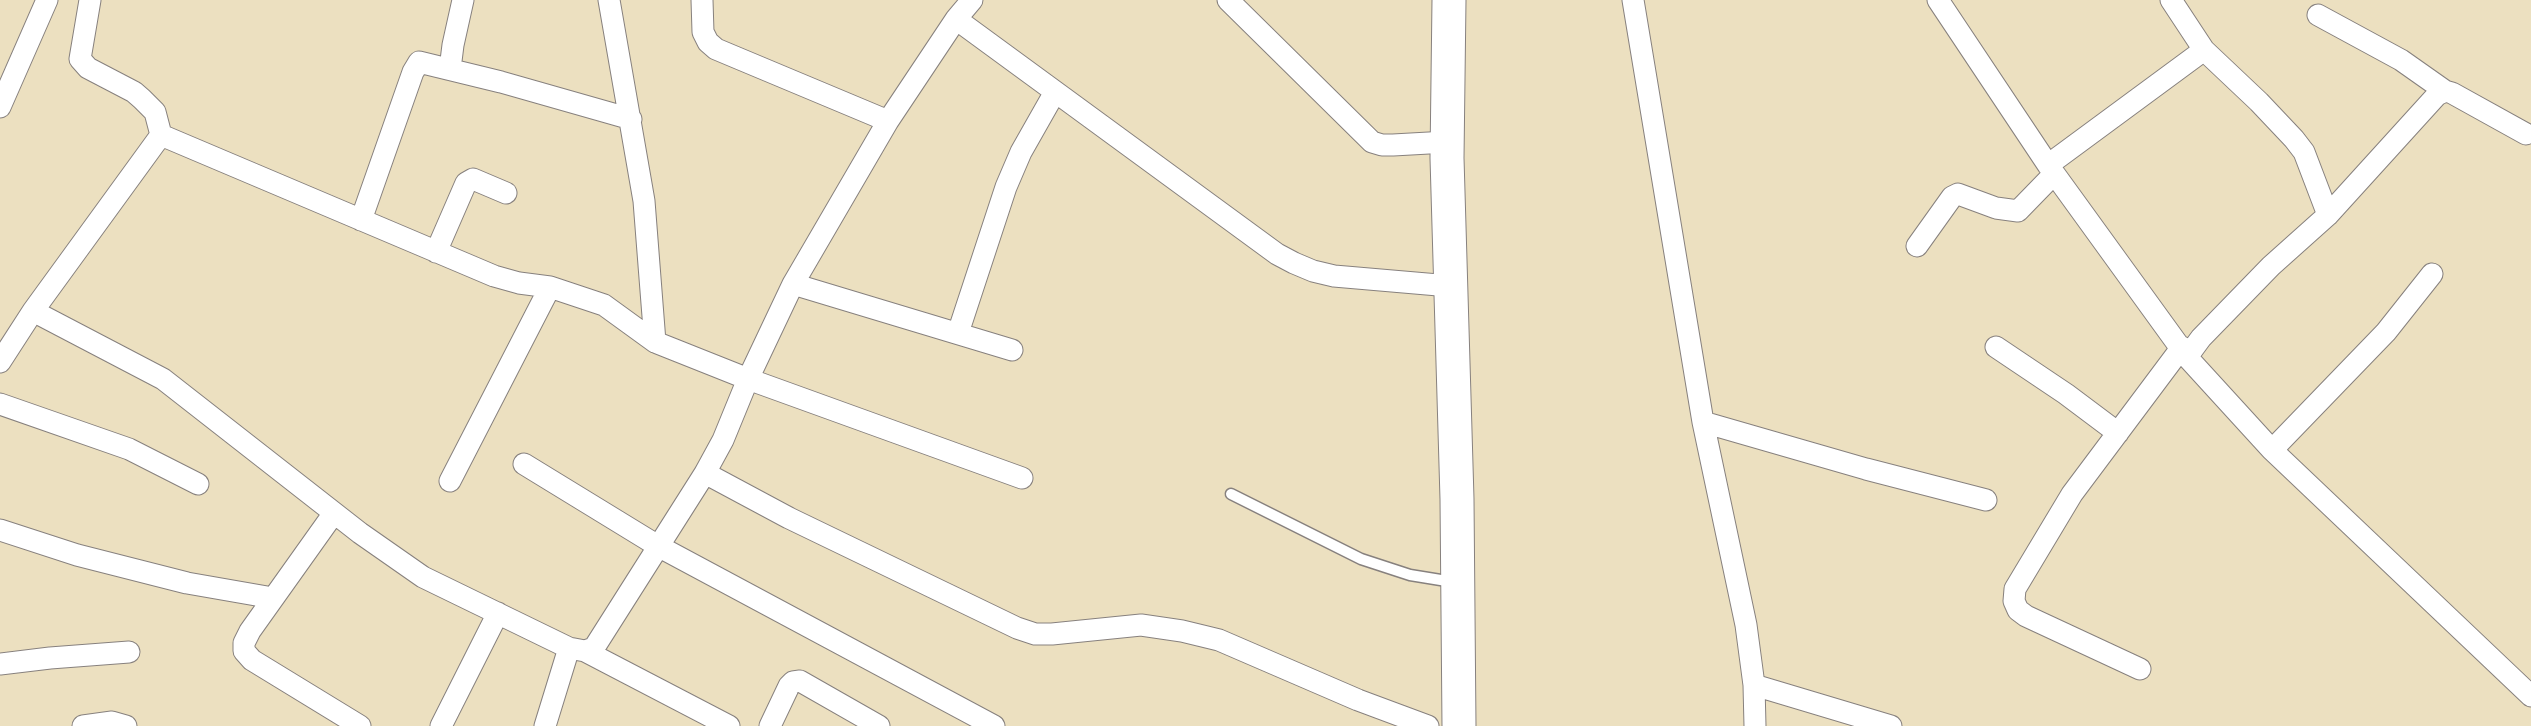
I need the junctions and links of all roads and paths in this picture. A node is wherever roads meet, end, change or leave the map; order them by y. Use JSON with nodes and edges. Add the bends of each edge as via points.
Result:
{"nodes":[{"id":1,"x":47,"y":0,"type":"edge"},
{"id":2,"x":463,"y":0,"type":"edge"},
{"id":3,"x":609,"y":0,"type":"edge"},
{"id":4,"x":702,"y":0,"type":"edge"},
{"id":5,"x":972,"y":0,"type":"edge"},
{"id":6,"x":1228,"y":0,"type":"edge"},
{"id":7,"x":1449,"y":0,"type":"edge"},
{"id":8,"x":1633,"y":0,"type":"edge"},
{"id":9,"x":1938,"y":0,"type":"edge"},
{"id":10,"x":2171,"y":0,"type":"edge"},
{"id":11,"x":88,"y":1,"type":"edge"},
{"id":12,"x":2318,"y":15,"type":"dead end"},
{"id":13,"x":956,"y":19,"type":"junction"},
{"id":14,"x":2204,"y":50,"type":"junction"},
{"id":15,"x":450,"y":69,"type":"junction"},
{"id":16,"x":2445,"y":91,"type":"junction"},
{"id":17,"x":1055,"y":92,"type":"junction"},
{"id":18,"x":0,"y":106,"type":"edge"},
{"id":19,"x":631,"y":119,"type":"junction"},
{"id":20,"x":888,"y":121,"type":"junction"},
{"id":21,"x":2526,"y":134,"type":"dead end"},
{"id":22,"x":161,"y":135,"type":"junction"},
{"id":23,"x":1447,"y":141,"type":"junction"},
{"id":24,"x":2051,"y":170,"type":"junction"},
{"id":25,"x":506,"y":194,"type":"dead end"},
{"id":26,"x":2328,"y":214,"type":"junction"},
{"id":27,"x":362,"y":220,"type":"junction"},
{"id":28,"x":1917,"y":246,"type":"dead end"},
{"id":29,"x":436,"y":252,"type":"junction"},
{"id":30,"x":2432,"y":274,"type":"dead end"},
{"id":31,"x":793,"y":284,"type":"junction"},
{"id":32,"x":1450,"y":286,"type":"junction"},
{"id":33,"x":550,"y":287,"type":"junction"},
{"id":34,"x":33,"y":311,"type":"junction"},
{"id":35,"x":958,"y":333,"type":"junction"},
{"id":36,"x":656,"y":342,"type":"junction"},
{"id":37,"x":1996,"y":347,"type":"dead end"},
{"id":38,"x":1012,"y":350,"type":"dead end"},
{"id":39,"x":2185,"y":352,"type":"junction"},
{"id":40,"x":0,"y":362,"type":"edge"},
{"id":41,"x":748,"y":380,"type":"junction"},
{"id":42,"x":0,"y":404,"type":"edge"},
{"id":43,"x":1703,"y":422,"type":"junction"},
{"id":44,"x":2118,"y":433,"type":"junction"},
{"id":45,"x":2272,"y":450,"type":"junction"},
{"id":46,"x":524,"y":464,"type":"dead end"},
{"id":47,"x":705,"y":473,"type":"junction"},
{"id":48,"x":1022,"y":478,"type":"dead end"},
{"id":49,"x":450,"y":481,"type":"dead end"},
{"id":50,"x":198,"y":484,"type":"dead end"},
{"id":51,"x":1231,"y":494,"type":"dead end"},
{"id":52,"x":1986,"y":500,"type":"dead end"},
{"id":53,"x":334,"y":513,"type":"junction"},
{"id":54,"x":0,"y":530,"type":"edge"},
{"id":55,"x":658,"y":546,"type":"junction"},
{"id":56,"x":1459,"y":584,"type":"junction"},
{"id":57,"x":273,"y":598,"type":"junction"},
{"id":58,"x":498,"y":613,"type":"junction"},
{"id":59,"x":577,"y":649,"type":"junction"},
{"id":60,"x":129,"y":652,"type":"dead end"},
{"id":61,"x":0,"y":664,"type":"edge"},
{"id":62,"x":2140,"y":669,"type":"dead end"},
{"id":63,"x":1754,"y":686,"type":"junction"},
{"id":64,"x":2531,"y":696,"type":"edge"},
{"id":65,"x":83,"y":726,"type":"edge"},
{"id":66,"x":126,"y":726,"type":"edge"},
{"id":67,"x":360,"y":726,"type":"edge"},
{"id":68,"x":441,"y":726,"type":"edge"},
{"id":69,"x":544,"y":726,"type":"edge"},
{"id":70,"x":729,"y":726,"type":"edge"},
{"id":71,"x":770,"y":726,"type":"edge"},
{"id":72,"x":879,"y":726,"type":"edge"},
{"id":73,"x":994,"y":726,"type":"edge"},
{"id":74,"x":1428,"y":726,"type":"edge"},
{"id":75,"x":1459,"y":726,"type":"edge"},
{"id":76,"x":1755,"y":726,"type":"edge"},
{"id":77,"x":1891,"y":726,"type":"edge"}],
"edges":[{"from":1,"to":18,"type":"street"},
{"from":2,"to":15,"type":"street"},
{"from":3,"to":19,"type":"street"},
{"from":4,"to":20,"type":"street","via":[[703,32],[717,49]]},
{"from":5,"to":13,"type":"street"},
{"from":6,"to":23,"type":"street","via":[[1372,142],[1393,145]]},
{"from":7,"to":23,"type":"highway"},
{"from":8,"to":43,"type":"street"},
{"from":9,"to":24,"type":"street"},
{"from":10,"to":14,"type":"street"},
{"from":11,"to":22,"type":"street","via":[[81,58],[88,68],[142,99],[155,112]]},
{"from":12,"to":16,"type":"street","via":[[2401,60]]},
{"from":13,"to":17,"type":"street"},
{"from":13,"to":20,"type":"street"},
{"from":14,"to":24,"type":"street"},
{"from":14,"to":26,"type":"street","via":[[2304,152]]},
{"from":15,"to":19,"type":"street"},
{"from":15,"to":27,"type":"street","via":[[425,62],[415,67]]},
{"from":16,"to":21,"type":"street"},
{"from":16,"to":26,"type":"street","via":[[2437,95]]},
{"from":17,"to":32,"type":"street","via":[[1294,263],[1334,276]]},
{"from":17,"to":35,"type":"street","via":[[1006,187]]},
{"from":19,"to":36,"type":"street","via":[[644,201]]},
{"from":20,"to":31,"type":"street"},
{"from":22,"to":27,"type":"street"},
{"from":22,"to":34,"type":"street"},
{"from":23,"to":32,"type":"highway"},
{"from":24,"to":28,"type":"street","via":[[2018,211],[1996,208],[1958,194],[1946,203]]},
{"from":24,"to":39,"type":"street"},
{"from":25,"to":29,"type":"street","via":[[473,179],[466,183]]},
{"from":26,"to":39,"type":"street"},
{"from":27,"to":29,"type":"street"},
{"from":29,"to":33,"type":"street","via":[[494,276]]},
{"from":30,"to":45,"type":"street","via":[[2386,332]]},
{"from":31,"to":35,"type":"street"},
{"from":31,"to":41,"type":"street"},
{"from":32,"to":56,"type":"highway"},
{"from":33,"to":36,"type":"street","via":[[604,305]]},
{"from":33,"to":49,"type":"street"},
{"from":34,"to":40,"type":"street"},
{"from":34,"to":53,"type":"street","via":[[163,379]]},
{"from":35,"to":38,"type":"street"},
{"from":36,"to":41,"type":"street"},
{"from":37,"to":44,"type":"street"},
{"from":39,"to":44,"type":"street"},
{"from":39,"to":45,"type":"street"},
{"from":41,"to":47,"type":"street"},
{"from":41,"to":48,"type":"street"},
{"from":42,"to":50,"type":"street","via":[[129,449]]},
{"from":43,"to":52,"type":"street"},
{"from":43,"to":63,"type":"street","via":[[1746,625]]},
{"from":44,"to":62,"type":"street","via":[[2072,494],[2015,589],[2014,601],[2026,616]]},
{"from":45,"to":64,"type":"street"},
{"from":46,"to":55,"type":"street"},
{"from":47,"to":55,"type":"street"},
{"from":47,"to":74,"type":"street","via":[[1017,628],[1035,634],[1141,625],[1182,631],[1219,640]]},
{"from":51,"to":56,"type":"lane","via":[[1361,559],[1410,575]]},
{"from":53,"to":57,"type":"street"},
{"from":53,"to":58,"type":"street","via":[[423,577]]},
{"from":54,"to":57,"type":"street","via":[[76,555],[187,583]]},
{"from":55,"to":59,"type":"street","via":[[594,648]]},
{"from":55,"to":73,"type":"street"},
{"from":56,"to":75,"type":"highway"},
{"from":57,"to":67,"type":"street","via":[[250,631],[244,651],[252,660]]},
{"from":58,"to":59,"type":"street"},
{"from":58,"to":68,"type":"street"},
{"from":59,"to":69,"type":"street"},
{"from":59,"to":70,"type":"street"},
{"from":60,"to":61,"type":"street"},
{"from":63,"to":76,"type":"street"},
{"from":63,"to":77,"type":"street"},
{"from":65,"to":66,"type":"street","via":[[112,722]]},
{"from":71,"to":72,"type":"street","via":[[789,686],[800,681]]}]}
